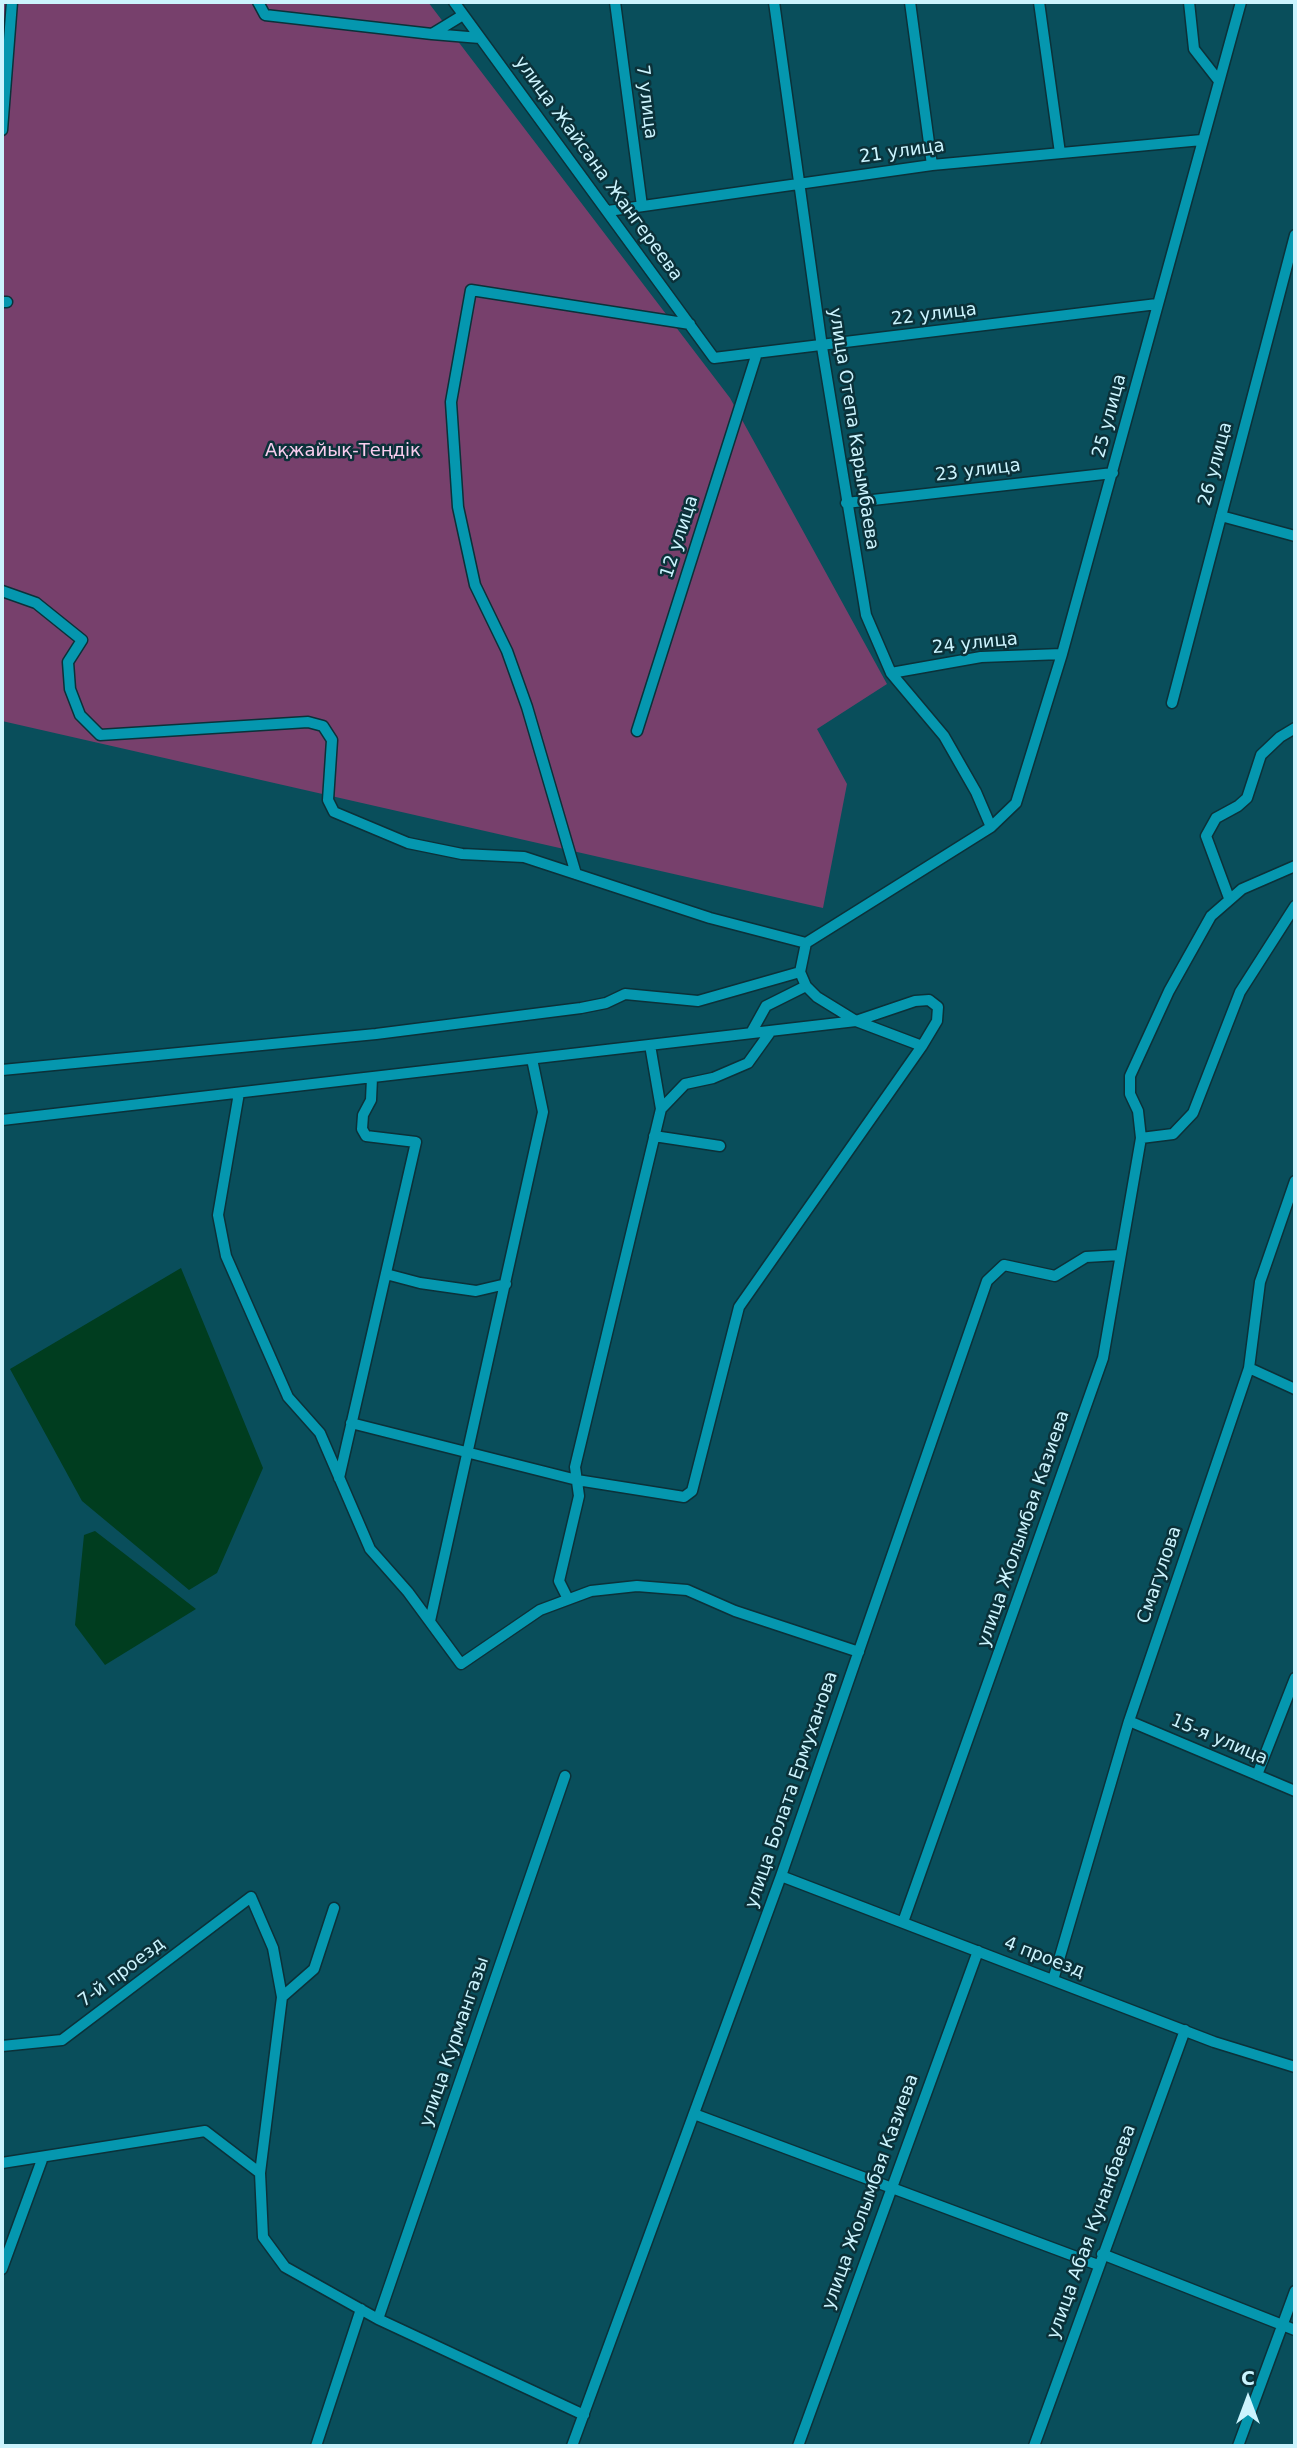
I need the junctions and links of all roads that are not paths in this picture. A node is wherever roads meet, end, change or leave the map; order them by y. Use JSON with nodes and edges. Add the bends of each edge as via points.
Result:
{"nodes":[{"id":1,"x":12,"y":2,"type":"edge"},
{"id":2,"x":258,"y":2,"type":"edge"},
{"id":3,"x":454,"y":2,"type":"edge"},
{"id":4,"x":615,"y":2,"type":"edge"},
{"id":5,"x":774,"y":2,"type":"edge"},
{"id":6,"x":910,"y":2,"type":"edge"},
{"id":7,"x":1039,"y":2,"type":"edge"},
{"id":8,"x":1189,"y":2,"type":"edge"},
{"id":9,"x":1241,"y":2,"type":"edge"},
{"id":10,"x":463,"y":15,"type":"junction"},
{"id":11,"x":432,"y":34,"type":"junction"},
{"id":12,"x":480,"y":38,"type":"junction"},
{"id":13,"x":1219,"y":82,"type":"junction"},
{"id":14,"x":4,"y":93,"type":"edge"},
{"id":15,"x":2,"y":130,"type":"edge"},
{"id":16,"x":1202,"y":140,"type":"junction"},
{"id":17,"x":1060,"y":153,"type":"junction"},
{"id":18,"x":932,"y":165,"type":"junction"},
{"id":19,"x":799,"y":184,"type":"junction"},
{"id":20,"x":642,"y":206,"type":"junction"},
{"id":21,"x":608,"y":211,"type":"junction"},
{"id":22,"x":1295,"y":235,"type":"edge"},
{"id":23,"x":1157,"y":304,"type":"junction"},
{"id":24,"x":690,"y":324,"type":"junction"},
{"id":25,"x":822,"y":347,"type":"junction"},
{"id":26,"x":757,"y":353,"type":"junction"},
{"id":27,"x":714,"y":358,"type":"joint"},
{"id":28,"x":1113,"y":473,"type":"junction"},
{"id":29,"x":846,"y":503,"type":"junction"},
{"id":30,"x":1221,"y":516,"type":"junction"},
{"id":31,"x":1295,"y":537,"type":"edge"},
{"id":32,"x":2,"y":591,"type":"edge"},
{"id":33,"x":1062,"y":654,"type":"junction"},
{"id":34,"x":891,"y":673,"type":"junction"},
{"id":35,"x":1172,"y":703,"type":"dead end"},
{"id":36,"x":1295,"y":728,"type":"edge"},
{"id":37,"x":637,"y":731,"type":"dead end"},
{"id":38,"x":991,"y":827,"type":"junction"},
{"id":39,"x":1295,"y":866,"type":"edge"},
{"id":40,"x":576,"y":874,"type":"junction"},
{"id":41,"x":1229,"y":898,"type":"junction"},
{"id":42,"x":1295,"y":906,"type":"edge"},
{"id":43,"x":806,"y":943,"type":"junction"},
{"id":44,"x":800,"y":972,"type":"junction"},
{"id":45,"x":806,"y":986,"type":"junction"},
{"id":46,"x":856,"y":1021,"type":"junction"},
{"id":47,"x":771,"y":1031,"type":"junction"},
{"id":48,"x":751,"y":1033,"type":"junction"},
{"id":49,"x":650,"y":1045,"type":"junction"},
{"id":50,"x":922,"y":1046,"type":"junction"},
{"id":51,"x":532,"y":1059,"type":"junction"},
{"id":52,"x":2,"y":1070,"type":"edge"},
{"id":53,"x":372,"y":1078,"type":"junction"},
{"id":54,"x":239,"y":1093,"type":"junction"},
{"id":55,"x":661,"y":1109,"type":"junction"},
{"id":56,"x":2,"y":1121,"type":"edge"},
{"id":57,"x":654,"y":1136,"type":"junction"},
{"id":58,"x":1141,"y":1138,"type":"junction"},
{"id":59,"x":720,"y":1146,"type":"dead end"},
{"id":60,"x":1295,"y":1181,"type":"edge"},
{"id":61,"x":1120,"y":1255,"type":"junction"},
{"id":62,"x":386,"y":1274,"type":"junction"},
{"id":63,"x":506,"y":1284,"type":"junction"},
{"id":64,"x":1249,"y":1368,"type":"junction"},
{"id":65,"x":1295,"y":1389,"type":"edge"},
{"id":66,"x":351,"y":1423,"type":"junction"},
{"id":67,"x":468,"y":1453,"type":"junction"},
{"id":68,"x":339,"y":1478,"type":"junction"},
{"id":69,"x":577,"y":1480,"type":"junction"},
{"id":70,"x":568,"y":1600,"type":"junction"},
{"id":71,"x":430,"y":1621,"type":"junction"},
{"id":72,"x":859,"y":1652,"type":"junction"},
{"id":73,"x":1295,"y":1678,"type":"edge"},
{"id":74,"x":1129,"y":1721,"type":"junction"},
{"id":75,"x":1257,"y":1775,"type":"junction"},
{"id":76,"x":565,"y":1776,"type":"dead end"},
{"id":77,"x":1295,"y":1791,"type":"edge"},
{"id":78,"x":781,"y":1876,"type":"junction"},
{"id":79,"x":334,"y":1908,"type":"dead end"},
{"id":80,"x":903,"y":1922,"type":"junction"},
{"id":81,"x":978,"y":1951,"type":"junction"},
{"id":82,"x":1053,"y":1980,"type":"junction"},
{"id":83,"x":282,"y":1997,"type":"junction"},
{"id":84,"x":1185,"y":2030,"type":"junction"},
{"id":85,"x":2,"y":2046,"type":"edge"},
{"id":86,"x":1295,"y":2067,"type":"edge"},
{"id":87,"x":694,"y":2114,"type":"junction"},
{"id":88,"x":43,"y":2157,"type":"junction"},
{"id":89,"x":2,"y":2163,"type":"edge"},
{"id":90,"x":260,"y":2173,"type":"junction"},
{"id":91,"x":890,"y":2187,"type":"junction"},
{"id":92,"x":1100,"y":2259,"type":"junction"},
{"id":93,"x":2,"y":2269,"type":"edge"},
{"id":94,"x":1295,"y":2291,"type":"edge"},
{"id":95,"x":361,"y":2309,"type":"junction"},
{"id":96,"x":378,"y":2319,"type":"junction"},
{"id":97,"x":1283,"y":2324,"type":"junction"},
{"id":98,"x":1295,"y":2330,"type":"edge"},
{"id":99,"x":584,"y":2415,"type":"junction"},
{"id":100,"x":316,"y":2446,"type":"edge"},
{"id":101,"x":572,"y":2446,"type":"edge"},
{"id":102,"x":797,"y":2446,"type":"edge"},
{"id":103,"x":1034,"y":2446,"type":"edge"},
{"id":104,"x":1238,"y":2446,"type":"edge"}],
"edges":[{"from":1,"to":14,"type":"street"},
{"from":2,"to":11,"type":"street","via":[[265,15]]},
{"from":3,"to":10,"type":"street","name":"улица Жайсана Жангереева"},
{"from":4,"to":20,"type":"street","name":"7 улица"},
{"from":5,"to":19,"type":"street","name":"улица Отепа Карымбаева"},
{"from":6,"to":18,"type":"street"},
{"from":7,"to":17,"type":"street"},
{"from":8,"to":13,"type":"street","via":[[1194,49]]},
{"from":9,"to":13,"type":"street","name":"25 улица"},
{"from":10,"to":11,"type":"street"},
{"from":10,"to":12,"type":"street","name":"улица Жайсана Жангереева"},
{"from":11,"to":12,"type":"street"},
{"from":12,"to":21,"type":"street","name":"улица Жайсана Жангереева"},
{"from":13,"to":16,"type":"street","name":"25 улица"},
{"from":14,"to":15,"type":"street"},
{"from":16,"to":17,"type":"street","name":"21 улица"},
{"from":16,"to":23,"type":"street","name":"25 улица"},
{"from":17,"to":18,"type":"street","name":"21 улица"},
{"from":18,"to":19,"type":"street","name":"21 улица"},
{"from":19,"to":20,"type":"street","name":"21 улица"},
{"from":19,"to":25,"type":"street","name":"улица Отепа Карымбаева"},
{"from":20,"to":21,"type":"street","name":"21 улица"},
{"from":21,"to":24,"type":"street","name":"улица Жайсана Жангереева"},
{"from":22,"to":30,"type":"street","name":"26 улица"},
{"from":23,"to":25,"type":"street","name":"22 улица"},
{"from":23,"to":28,"type":"street","name":"25 улица"},
{"from":24,"to":27,"type":"street","name":"улица Жайсана Жангереева"},
{"from":24,"to":40,"type":"street","via":[[471,290],[451,402],[458,507],[475,585],[507,651],[527,707]]},
{"from":25,"to":26,"type":"street","name":"22 улица"},
{"from":25,"to":29,"type":"street","name":"улица Отепа Карымбаева"},
{"from":26,"to":27,"type":"street","name":"22 улица"},
{"from":26,"to":37,"type":"street","name":"12 улица"},
{"from":28,"to":29,"type":"street","name":"23 улица"},
{"from":28,"to":33,"type":"street","name":"25 улица"},
{"from":29,"to":34,"type":"street","name":"улица Отепа Карымбаева","via":[[866,615]]},
{"from":30,"to":31,"type":"street"},
{"from":30,"to":35,"type":"street","name":"26 улица"},
{"from":32,"to":40,"type":"street","via":[[36,603],[82,640],[68,662],[70,689],[80,715],[100,735],[308,722],[323,726],[332,740],[328,800],[334,812],[408,843],[462,855],[524,856]]},
{"from":33,"to":34,"type":"street","name":"24 улица","via":[[981,657]]},
{"from":33,"to":38,"type":"street","name":"25 улица","via":[[1016,803]]},
{"from":34,"to":38,"type":"street","name":"улица Отепа Карымбаева","via":[[944,736]]},
{"from":36,"to":41,"type":"street","via":[[1261,755],[1247,798],[1216,818],[1206,836]]},
{"from":38,"to":43,"type":"street","name":"25 улица"},
{"from":39,"to":41,"type":"street","name":"улица Жолымбая Казиева"},
{"from":40,"to":43,"type":"street","via":[[710,918]]},
{"from":41,"to":58,"type":"street","name":"улица Жолымбая Казиева","via":[[1212,916],[1169,991],[1130,1076]]},
{"from":42,"to":58,"type":"street","via":[[1240,992],[1193,1113],[1172,1134]]},
{"from":43,"to":44,"type":"street"},
{"from":44,"to":45,"type":"street"},
{"from":44,"to":52,"type":"street","via":[[698,1001],[625,994],[581,1008],[376,1034]]},
{"from":45,"to":46,"type":"street","via":[[831,1008]]},
{"from":45,"to":48,"type":"street","via":[[766,1006]]},
{"from":46,"to":47,"type":"street"},
{"from":46,"to":50,"type":"street"},
{"from":46,"to":50,"type":"street","via":[[898,1005],[929,1000],[938,1007],[937,1021]]},
{"from":47,"to":48,"type":"street"},
{"from":47,"to":55,"type":"street","via":[[748,1063],[685,1084]]},
{"from":48,"to":49,"type":"street"},
{"from":49,"to":51,"type":"street"},
{"from":49,"to":55,"type":"street"},
{"from":50,"to":69,"type":"street","via":[[739,1307],[692,1491],[673,1497]]},
{"from":51,"to":53,"type":"street"},
{"from":51,"to":63,"type":"street","via":[[543,1112]]},
{"from":53,"to":54,"type":"street"},
{"from":53,"to":62,"type":"street","via":[[371,1100],[363,1115],[366,1136],[416,1142]]},
{"from":54,"to":56,"type":"street"},
{"from":54,"to":68,"type":"street","via":[[218,1215],[226,1256],[288,1397],[320,1433]]},
{"from":55,"to":57,"type":"street"},
{"from":57,"to":59,"type":"street"},
{"from":57,"to":69,"type":"street","via":[[575,1468]]},
{"from":58,"to":61,"type":"street","name":"улица Жолымбая Казиева"},
{"from":60,"to":64,"type":"street","name":"Смагулова","via":[[1260,1282]]},
{"from":61,"to":72,"type":"street","name":"улица Болата Ермуханова","via":[[1086,1257],[1055,1276],[1004,1265],[988,1281]]},
{"from":61,"to":80,"type":"street","name":"улица Жолымбая Казиева","via":[[1103,1358]]},
{"from":62,"to":63,"type":"street","via":[[476,1291]]},
{"from":62,"to":66,"type":"street"},
{"from":63,"to":67,"type":"street"},
{"from":64,"to":65,"type":"street"},
{"from":64,"to":74,"type":"street","name":"Смагулова"},
{"from":66,"to":67,"type":"street"},
{"from":66,"to":68,"type":"street"},
{"from":67,"to":69,"type":"street"},
{"from":67,"to":71,"type":"street"},
{"from":68,"to":71,"type":"street","via":[[370,1549]]},
{"from":69,"to":70,"type":"street","via":[[579,1496],[559,1581]]},
{"from":70,"to":71,"type":"street","via":[[540,1610],[461,1664]]},
{"from":70,"to":72,"type":"street","via":[[591,1591],[637,1586],[687,1590]]},
{"from":72,"to":78,"type":"street","name":"улица Болата Ермуханова"},
{"from":73,"to":75,"type":"street"},
{"from":74,"to":75,"type":"street","name":"15-я улица"},
{"from":74,"to":82,"type":"street","name":"Смагулова"},
{"from":75,"to":77,"type":"street","name":"15-я улица"},
{"from":76,"to":96,"type":"street","name":"улица Курмангазы"},
{"from":78,"to":80,"type":"street","name":"4 проезд"},
{"from":78,"to":87,"type":"street","name":"улица Болата Ермуханова"},
{"from":79,"to":83,"type":"street","via":[[314,1969]]},
{"from":80,"to":81,"type":"street","name":"4 проезд"},
{"from":81,"to":82,"type":"street","name":"4 проезд"},
{"from":81,"to":91,"type":"street","name":"улица Жолымбая Казиева"},
{"from":82,"to":84,"type":"street","name":"4 проезд"},
{"from":83,"to":85,"type":"street","name":"7-й проезд","via":[[273,1948],[251,1897],[62,2040]]},
{"from":83,"to":90,"type":"street"},
{"from":84,"to":86,"type":"street","name":"4 проезд"},
{"from":84,"to":92,"type":"street","name":"улица Абая Кунанбаева"},
{"from":87,"to":91,"type":"street"},
{"from":87,"to":99,"type":"street","name":"улица Болата Ермуханова"},
{"from":88,"to":89,"type":"street"},
{"from":88,"to":90,"type":"street","via":[[205,2131]]},
{"from":88,"to":93,"type":"street"},
{"from":90,"to":95,"type":"street","via":[[263,2237],[285,2267]]},
{"from":91,"to":92,"type":"street"},
{"from":91,"to":102,"type":"street","name":"улица Жолымбая Казиева"},
{"from":92,"to":97,"type":"street"},
{"from":92,"to":103,"type":"street","name":"улица Абая Кунанбаева"},
{"from":94,"to":97,"type":"street"},
{"from":95,"to":96,"type":"street"},
{"from":95,"to":100,"type":"street"},
{"from":96,"to":99,"type":"street"},
{"from":97,"to":98,"type":"street"},
{"from":97,"to":104,"type":"street"},
{"from":99,"to":101,"type":"street","name":"улица Болата Ермуханова"}]}
